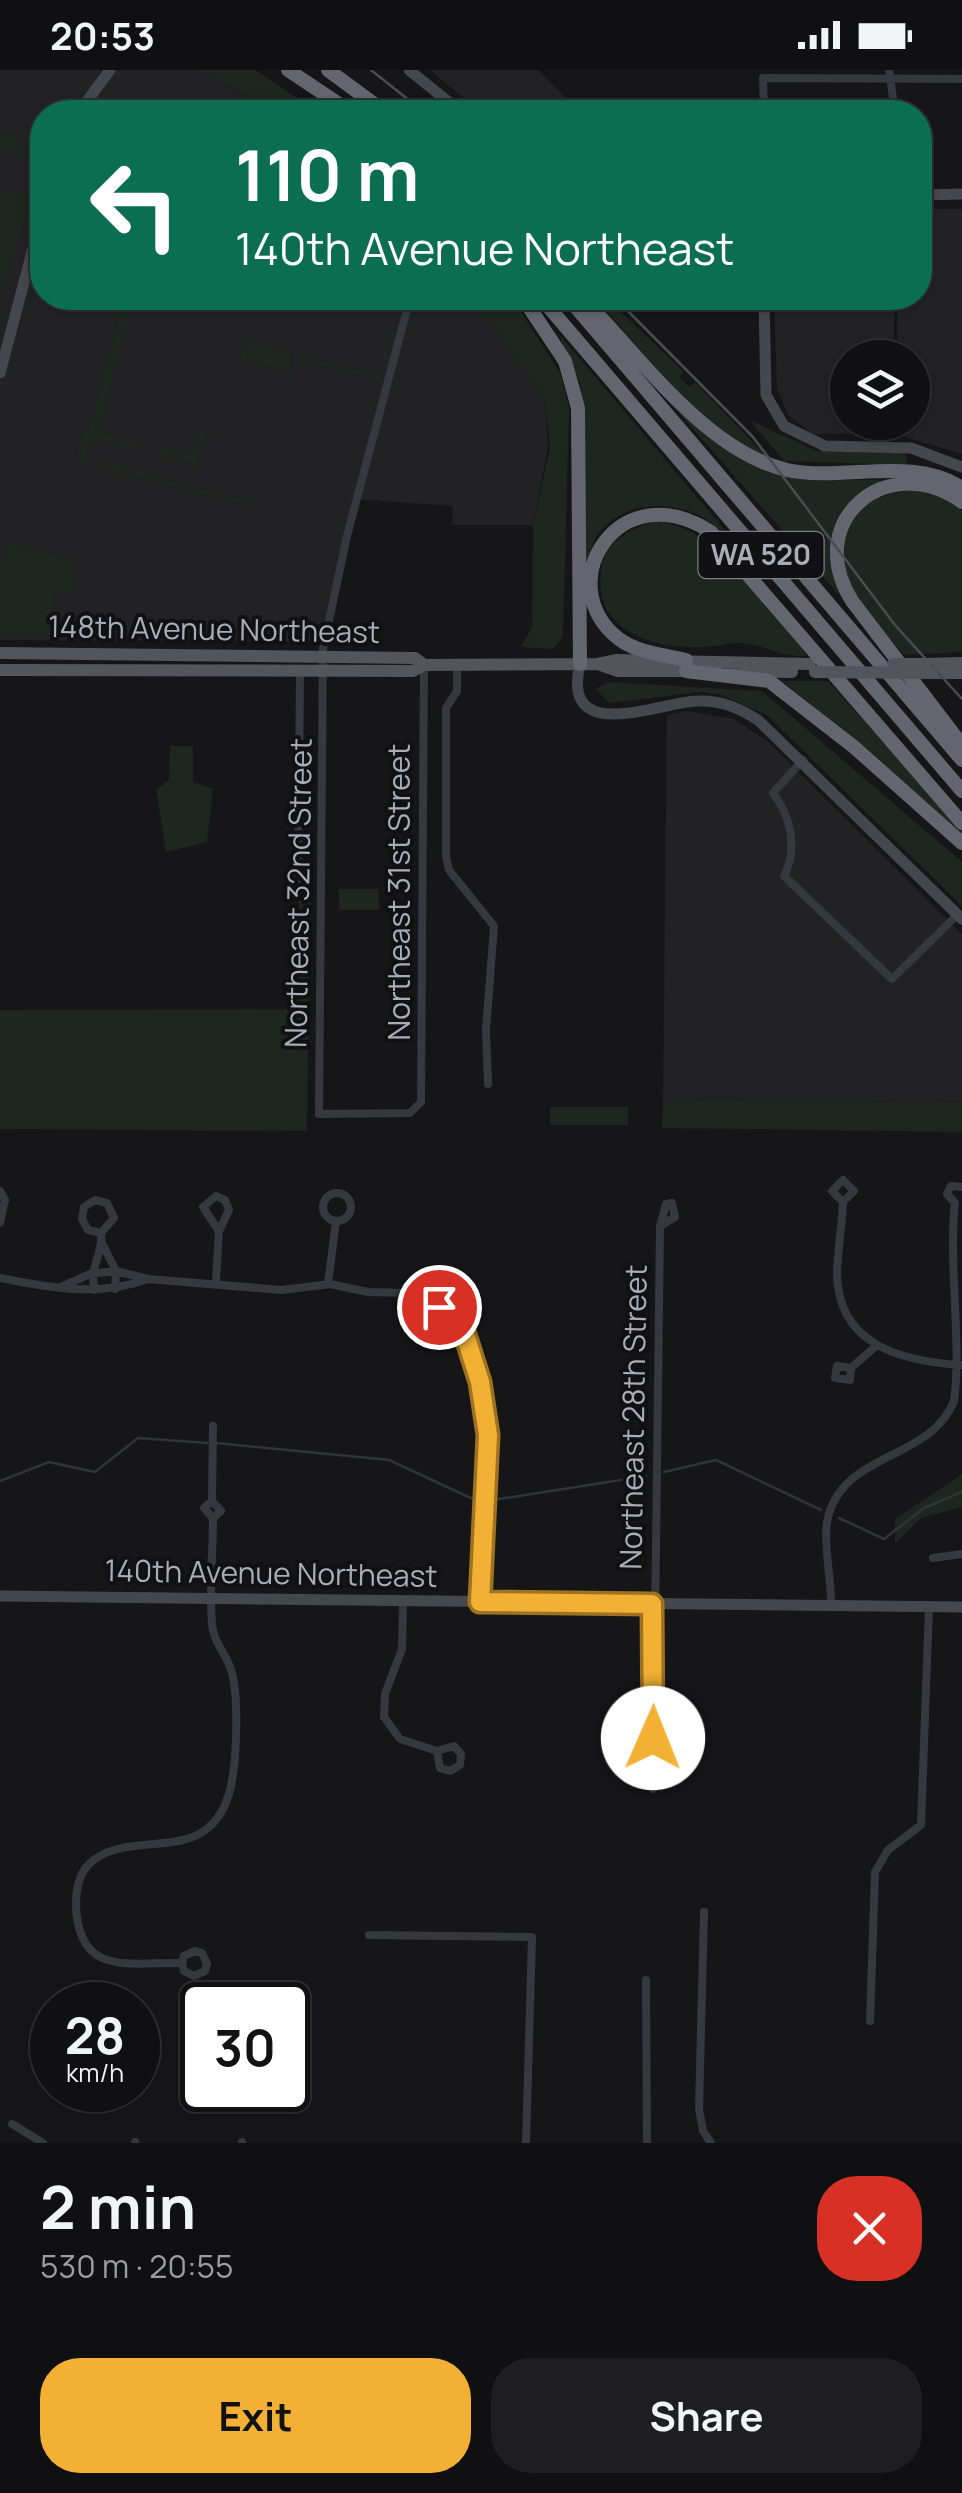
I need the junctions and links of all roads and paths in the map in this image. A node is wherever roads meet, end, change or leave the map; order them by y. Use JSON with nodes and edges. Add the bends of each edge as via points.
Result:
{"nodes":[{"id":1,"x":110,"y":70,"type":"edge"},
{"id":2,"x":288,"y":70,"type":"edge"},
{"id":3,"x":328,"y":70,"type":"edge"},
{"id":4,"x":411,"y":71,"type":"edge"},
{"id":5,"x":890,"y":74,"type":"edge"},
{"id":6,"x":962,"y":79,"type":"edge"},
{"id":7,"x":87,"y":100,"type":"edge"},
{"id":8,"x":333,"y":100,"type":"edge"},
{"id":9,"x":369,"y":100,"type":"edge"},
{"id":10,"x":447,"y":100,"type":"edge"},
{"id":11,"x":764,"y":100,"type":"edge"},
{"id":12,"x":893,"y":100,"type":"edge"},
{"id":13,"x":962,"y":194,"type":"edge"},
{"id":14,"x":932,"y":195,"type":"edge"},
{"id":15,"x":30,"y":254,"type":"edge"},
{"id":16,"x":407,"y":310,"type":"edge"},
{"id":17,"x":531,"y":310,"type":"edge"},
{"id":18,"x":552,"y":310,"type":"edge"},
{"id":19,"x":578,"y":310,"type":"edge"},
{"id":20,"x":595,"y":310,"type":"edge"},
{"id":21,"x":764,"y":310,"type":"edge"},
{"id":22,"x":4,"y":340,"type":"edge"},
{"id":23,"x":0,"y":373,"type":"edge"},
{"id":24,"x":962,"y":467,"type":"edge"},
{"id":25,"x":962,"y":488,"type":"edge"},
{"id":26,"x":962,"y":502,"type":"edge"},
{"id":27,"x":0,"y":654,"type":"edge"},
{"id":28,"x":324,"y":656,"type":"junction"},
{"id":29,"x":962,"y":663,"type":"edge"},
{"id":30,"x":457,"y":664,"type":"junction"},
{"id":31,"x":580,"y":664,"type":"junction"},
{"id":32,"x":424,"y":665,"type":"junction"},
{"id":33,"x":686,"y":666,"type":"junction"},
{"id":34,"x":928,"y":668,"type":"junction"},
{"id":35,"x":0,"y":670,"type":"edge"},
{"id":36,"x":300,"y":672,"type":"junction"},
{"id":37,"x":324,"y":672,"type":"junction"},
{"id":38,"x":962,"y":673,"type":"edge"},
{"id":39,"x":962,"y":744,"type":"edge"},
{"id":40,"x":804,"y":760,"type":"junction"},
{"id":41,"x":962,"y":760,"type":"edge"},
{"id":42,"x":962,"y":791,"type":"edge"},
{"id":43,"x":962,"y":823,"type":"edge"},
{"id":44,"x":962,"y":843,"type":"edge"},
{"id":45,"x":298,"y":892,"type":"dead end"},
{"id":46,"x":960,"y":917,"type":"edge"},
{"id":47,"x":488,"y":1084,"type":"dead end"},
{"id":48,"x":320,"y":1114,"type":"joint"},
{"id":49,"x":962,"y":1187,"type":"edge"},
{"id":50,"x":0,"y":1192,"type":"edge"},
{"id":51,"x":843,"y":1202,"type":"dead end"},
{"id":52,"x":959,"y":1202,"type":"edge"},
{"id":53,"x":336,"y":1221,"type":"dead end"},
{"id":54,"x":0,"y":1223,"type":"edge"},
{"id":55,"x":660,"y":1226,"type":"dead end"},
{"id":56,"x":218,"y":1231,"type":"dead end"},
{"id":57,"x":100,"y":1232,"type":"junction"},
{"id":58,"x":102,"y":1243,"type":"junction"},
{"id":59,"x":116,"y":1271,"type":"junction"},
{"id":60,"x":90,"y":1274,"type":"junction"},
{"id":61,"x":0,"y":1278,"type":"edge"},
{"id":62,"x":148,"y":1278,"type":"junction"},
{"id":63,"x":216,"y":1282,"type":"junction"},
{"id":64,"x":328,"y":1284,"type":"junction"},
{"id":65,"x":61,"y":1287,"type":"junction"},
{"id":66,"x":115,"y":1289,"type":"junction"},
{"id":67,"x":95,"y":1290,"type":"junction"},
{"id":68,"x":875,"y":1347,"type":"junction"},
{"id":69,"x":960,"y":1365,"type":"edge"},
{"id":70,"x":851,"y":1368,"type":"dead end"},
{"id":71,"x":213,"y":1431,"type":"dead end"},
{"id":72,"x":962,"y":1554,"type":"edge"},
{"id":73,"x":933,"y":1558,"type":"dead end"},
{"id":74,"x":0,"y":1596,"type":"edge"},
{"id":75,"x":212,"y":1599,"type":"junction"},
{"id":76,"x":404,"y":1601,"type":"junction"},
{"id":77,"x":480,"y":1602,"type":"junction"},
{"id":78,"x":652,"y":1604,"type":"junction"},
{"id":79,"x":831,"y":1606,"type":"junction"},
{"id":80,"x":929,"y":1607,"type":"junction"},
{"id":81,"x":962,"y":1607,"type":"edge"},
{"id":82,"x":438,"y":1750,"type":"dead end"},
{"id":83,"x":653,"y":1789,"type":"dead end"},
{"id":84,"x":704,"y":1912,"type":"dead end"},
{"id":85,"x":369,"y":1935,"type":"dead end"},
{"id":86,"x":182,"y":1964,"type":"dead end"},
{"id":87,"x":646,"y":1980,"type":"dead end"},
{"id":88,"x":870,"y":2021,"type":"dead end"},
{"id":89,"x":12,"y":2124,"type":"dead end"},
{"id":90,"x":43,"y":2143,"type":"edge"},
{"id":91,"x":526,"y":2143,"type":"edge"},
{"id":92,"x":646,"y":2143,"type":"edge"},
{"id":93,"x":712,"y":2143,"type":"edge"}],
"edges":[{"from":1,"to":7,"type":"street"},
{"from":2,"to":8,"type":"highway"},
{"from":3,"to":9,"type":"highway"},
{"from":4,"to":10,"type":"street"},
{"from":5,"to":6,"type":"street"},
{"from":5,"to":11,"type":"street","via":[[764,78]]},
{"from":5,"to":12,"type":"street"},
{"from":13,"to":14,"type":"street"},
{"from":15,"to":22,"type":"street"},
{"from":16,"to":28,"type":"street","name":"Northeast 32nd Street","via":[[347,536]]},
{"from":17,"to":31,"type":"highway","via":[[565,362],[578,408]]},
{"from":18,"to":42,"type":"highway","number":"WA 520"},
{"from":19,"to":41,"type":"highway","number":"WA 520"},
{"from":20,"to":25,"type":"highway","via":[[712,430],[749,458],[816,473],[922,473]]},
{"from":21,"to":24,"type":"street","via":[[766,395],[792,432],[824,446],[911,448]]},
{"from":22,"to":23,"type":"street"},
{"from":26,"to":39,"type":"highway","via":[[924,486],[878,490],[848,512],[835,554],[852,600]]},
{"from":27,"to":28,"type":"main road","name":"148th Avenue Northeast"},
{"from":28,"to":32,"type":"main road","name":"148th Avenue Northeast","via":[[415,658]]},
{"from":28,"to":37,"type":"street","name":"Northeast 32nd Street"},
{"from":29,"to":34,"type":"main road","name":"148th Avenue Northeast"},
{"from":30,"to":31,"type":"main road","name":"148th Avenue Northeast"},
{"from":30,"to":32,"type":"main road","name":"148th Avenue Northeast"},
{"from":30,"to":47,"type":"street","via":[[457,691],[446,708],[446,856],[448,870],[494,926]]},
{"from":31,"to":33,"type":"main road","name":"148th Avenue Northeast","via":[[618,670]]},
{"from":31,"to":40,"type":"street","via":[[578,682],[591,708],[616,717],[696,701],[734,706]]},
{"from":32,"to":37,"type":"main road","name":"148th Avenue Northeast","via":[[412,671]]},
{"from":32,"to":48,"type":"street","name":"Northeast 31st Street","via":[[421,1102],[410,1112]]},
{"from":33,"to":34,"type":"main road","name":"148th Avenue Northeast","bridge":true},
{"from":33,"to":43,"type":"highway","via":[[631,646],[613,633],[596,605],[592,580],[600,548],[616,528],[640,516],[669,514],[711,532]]},
{"from":33,"to":44,"type":"highway","via":[[769,682]]},
{"from":34,"to":38,"type":"main road","name":"148th Avenue Northeast"},
{"from":35,"to":36,"type":"main road","name":"148th Avenue Northeast"},
{"from":36,"to":37,"type":"main road","name":"148th Avenue Northeast"},
{"from":36,"to":45,"type":"street","name":"Northeast 32nd Street"},
{"from":37,"to":48,"type":"street","name":"Northeast 32nd Street"},
{"from":40,"to":46,"type":"street"},
{"from":40,"to":46,"type":"street","via":[[773,794],[790,822],[784,876],[892,980]]},
{"from":49,"to":52,"type":"street","via":[[948,1191]]},
{"from":50,"to":54,"type":"street"},
{"from":51,"to":68,"type":"street","via":[[840,1290],[852,1320]]},
{"from":52,"to":69,"type":"street"},
{"from":53,"to":64,"type":"street"},
{"from":55,"to":78,"type":"street","name":"Northeast 28th Street"},
{"from":56,"to":63,"type":"street"},
{"from":57,"to":57,"type":"street","via":[[114,1214],[95,1200],[84,1207],[82,1219],[88,1230]]},
{"from":57,"to":58,"type":"street"},
{"from":58,"to":59,"type":"street"},
{"from":58,"to":60,"type":"street"},
{"from":59,"to":60,"type":"street"},
{"from":59,"to":62,"type":"street"},
{"from":59,"to":66,"type":"street"},
{"from":60,"to":65,"type":"street"},
{"from":60,"to":67,"type":"street"},
{"from":61,"to":65,"type":"street"},
{"from":62,"to":63,"type":"street"},
{"from":62,"to":66,"type":"street"},
{"from":63,"to":64,"type":"street","via":[[282,1290]]},
{"from":64,"to":77,"type":"street","via":[[409,1293],[455,1314],[462,1327],[480,1382],[489,1450]]},
{"from":65,"to":67,"type":"street"},
{"from":66,"to":67,"type":"street"},
{"from":68,"to":69,"type":"street","via":[[910,1360]]},
{"from":68,"to":70,"type":"street"},
{"from":69,"to":79,"type":"street","via":[[954,1402],[937,1427],[862,1468],[831,1508]]},
{"from":71,"to":75,"type":"street","via":[[212,1501],[221,1511],[212,1518]]},
{"from":72,"to":73,"type":"street"},
{"from":74,"to":75,"type":"street","name":"140th Avenue Northeast"},
{"from":75,"to":76,"type":"street","name":"140th Avenue Northeast"},
{"from":75,"to":86,"type":"street","via":[[213,1631],[234,1684],[234,1766],[225,1804],[190,1838],[92,1861],[80,1876],[76,1898],[80,1940],[96,1957]]},
{"from":76,"to":77,"type":"street","name":"140th Avenue Northeast"},
{"from":76,"to":82,"type":"street","via":[[402,1649],[384,1717],[400,1739]]},
{"from":77,"to":78,"type":"street","name":"140th Avenue Northeast"},
{"from":78,"to":79,"type":"street","name":"140th Avenue Northeast"},
{"from":78,"to":83,"type":"street","name":"Northeast 28th Street"},
{"from":79,"to":80,"type":"street","name":"140th Avenue Northeast"},
{"from":80,"to":81,"type":"street","name":"140th Avenue Northeast"},
{"from":80,"to":88,"type":"street","via":[[921,1824],[888,1850],[875,1872]]},
{"from":84,"to":93,"type":"street","via":[[700,2109]]},
{"from":85,"to":91,"type":"street","via":[[532,1937]]},
{"from":87,"to":92,"type":"street"},
{"from":89,"to":90,"type":"street"}]}
